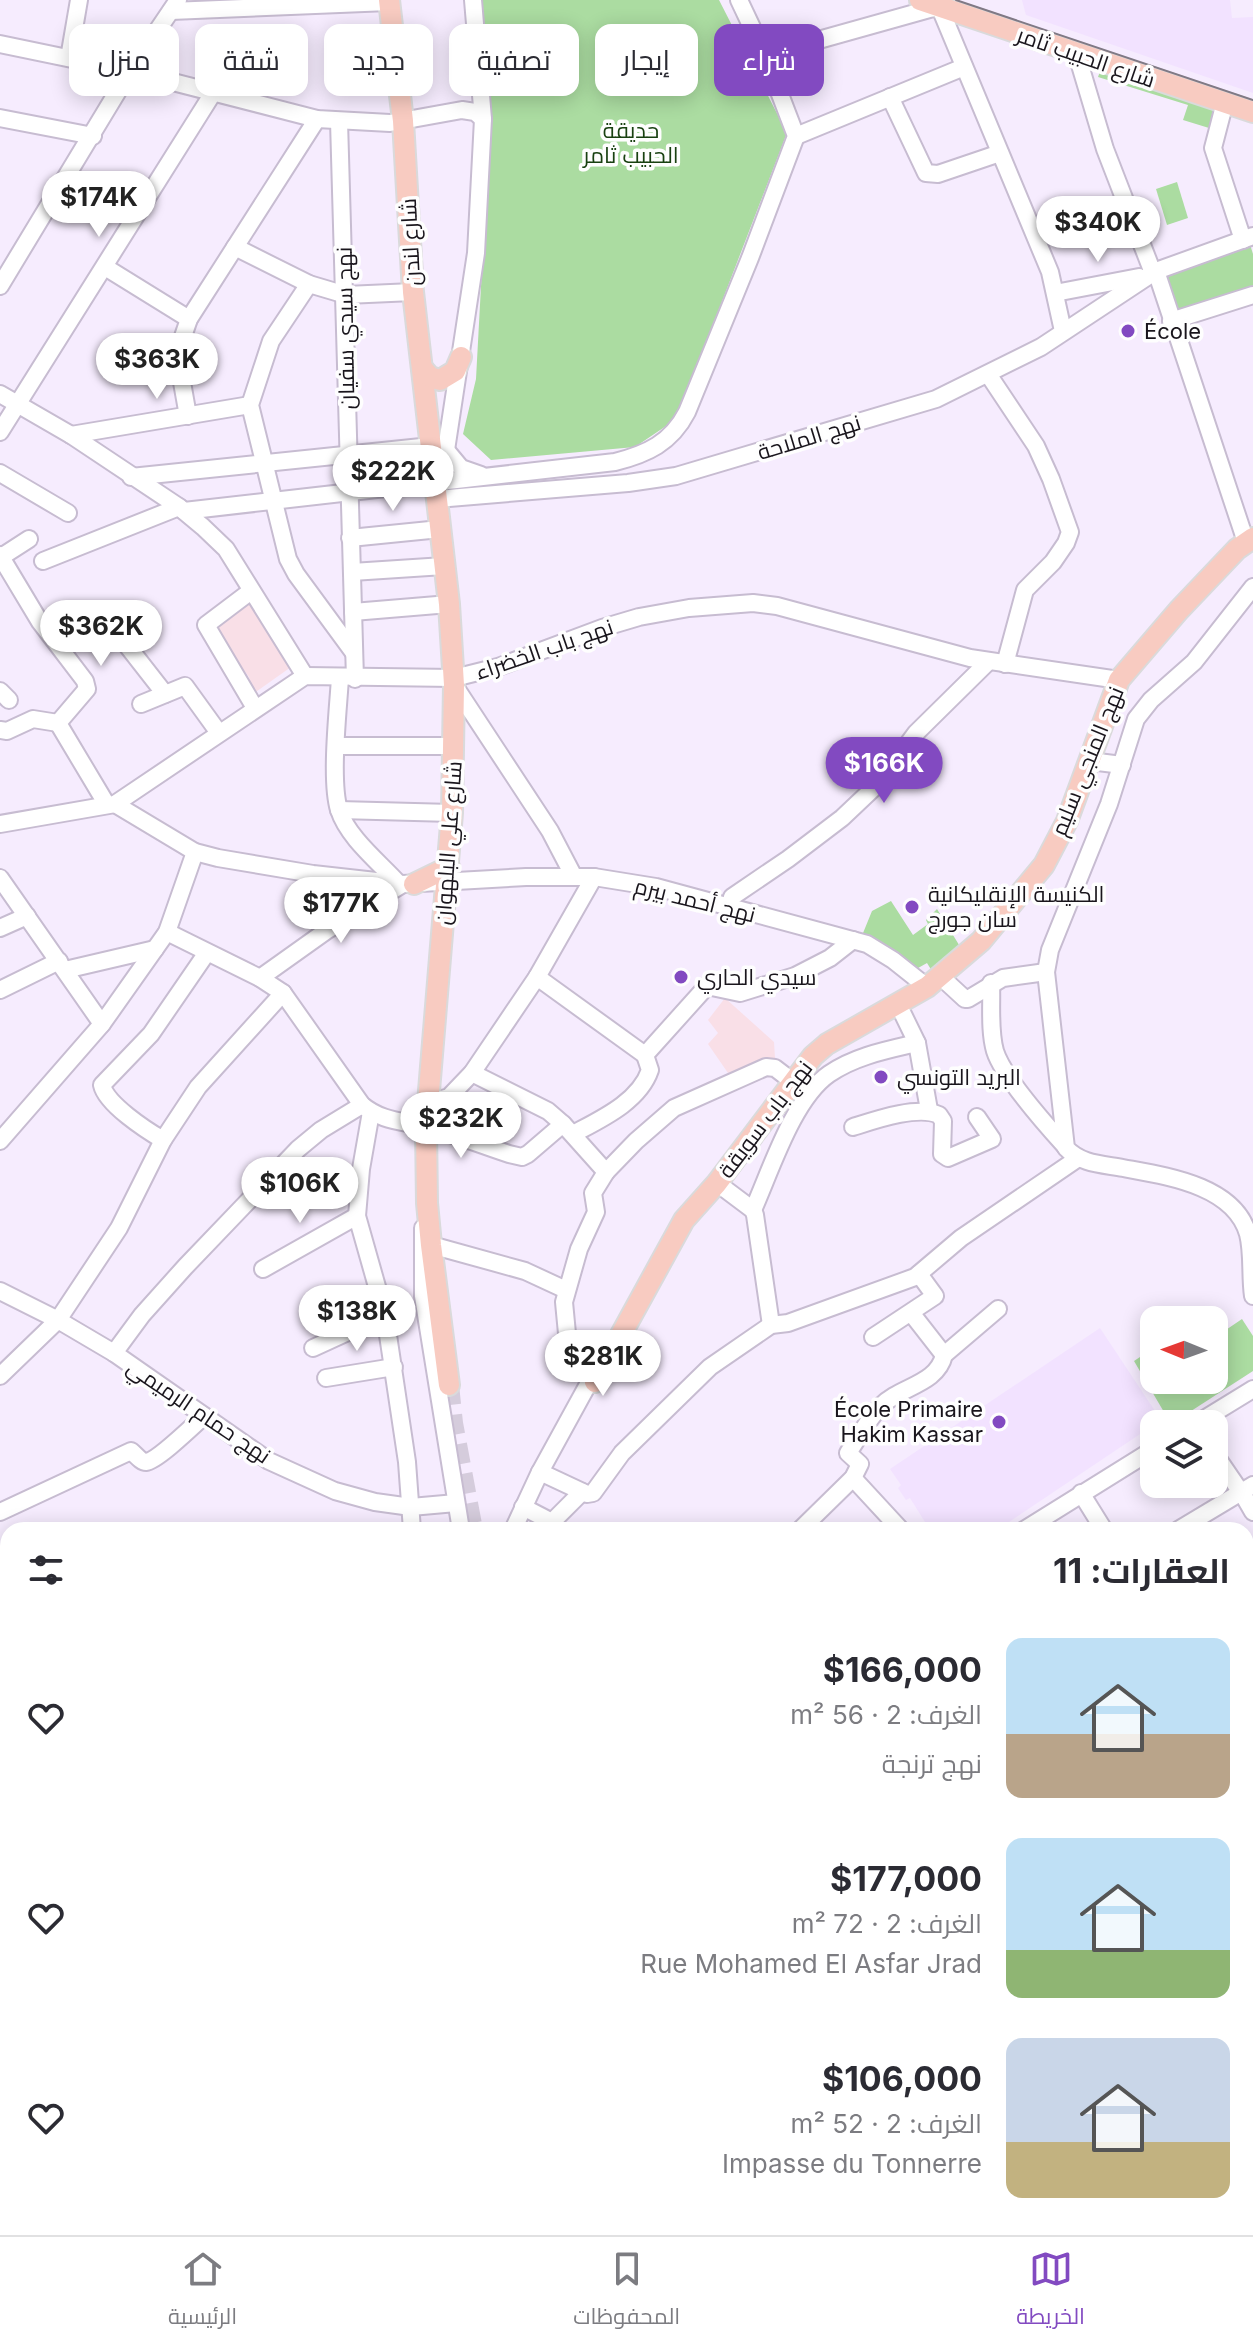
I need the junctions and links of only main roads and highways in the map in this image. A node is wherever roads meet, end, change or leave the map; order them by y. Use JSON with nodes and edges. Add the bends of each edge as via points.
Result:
{"nodes":[{"id":1,"x":389,"y":1,"type":"edge"},
{"id":2,"x":932,"y":2,"type":"edge"},
{"id":3,"x":1253,"y":112,"type":"edge"},
{"id":4,"x":461,"y":357,"type":"road end"},
{"id":5,"x":422,"y":368,"type":"junction"},
{"id":6,"x":435,"y":491,"type":"joint"},
{"id":7,"x":1249,"y":540,"type":"edge"},
{"id":8,"x":447,"y":883,"type":"junction"},
{"id":9,"x":933,"y":982,"type":"joint"},
{"id":10,"x":593,"y":1380,"type":"road end"},
{"id":11,"x":449,"y":1385,"type":"tunnel mouth"}],
"edges":[{"from":1,"to":5,"type":"main road","name":"شارع لندن"},
{"from":2,"to":3,"type":"main road","name":"شارع الحبيب ثامر"},
{"from":4,"to":5,"type":"main road","via":[[455,371],[440,380]]},
{"from":5,"to":6,"type":"main road","name":"شارع لندن","via":[[439,448]]},
{"from":6,"to":8,"type":"main road","name":"شارع علي البلهوان","via":[[454,682]]},
{"from":7,"to":9,"type":"main road","name":"نهج المنجي سليم","via":[[1119,680],[1067,821],[1044,865],[981,941]]},
{"from":8,"to":8,"type":"main road","via":[[405,884]]},
{"from":8,"to":11,"type":"main road","name":"شارع علي البلهوان","via":[[426,1127],[427,1203]]},
{"from":9,"to":10,"type":"main road","name":"نهج باب سويقة","via":[[819,1051],[792,1081],[684,1220]]}]}
